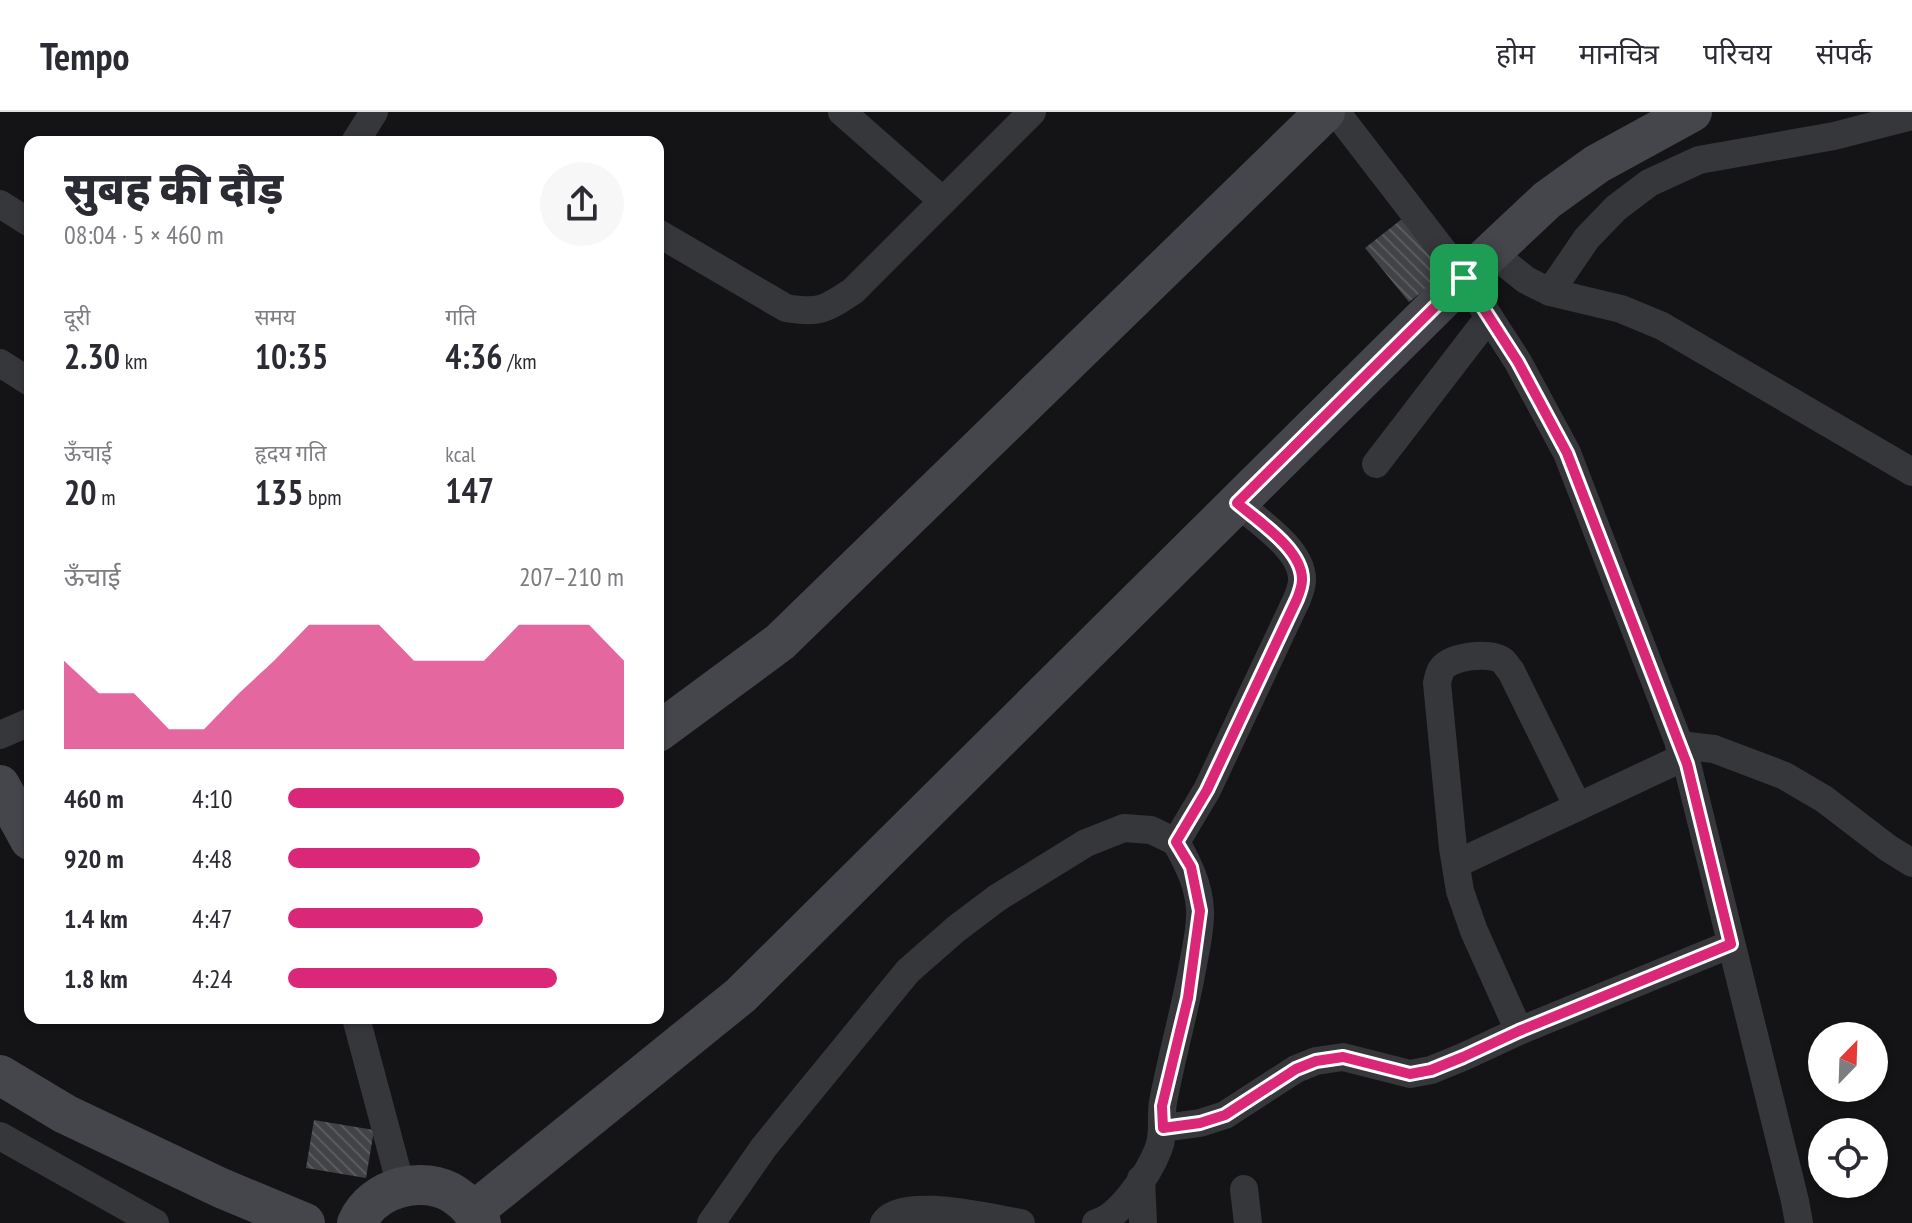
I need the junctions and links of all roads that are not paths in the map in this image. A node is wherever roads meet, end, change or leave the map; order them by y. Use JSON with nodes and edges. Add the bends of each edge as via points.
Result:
{"nodes":[{"id":1,"x":374,"y":112,"type":"edge"},
{"id":2,"x":842,"y":112,"type":"edge"},
{"id":3,"x":1032,"y":112,"type":"edge"},
{"id":4,"x":1325,"y":112,"type":"edge"},
{"id":5,"x":1336,"y":112,"type":"edge"},
{"id":6,"x":1692,"y":112,"type":"edge"},
{"id":7,"x":1912,"y":116,"type":"edge"},
{"id":8,"x":359,"y":136,"type":"edge"},
{"id":9,"x":943,"y":201,"type":"junction"},
{"id":10,"x":0,"y":204,"type":"edge"},
{"id":11,"x":24,"y":219,"type":"edge"},
{"id":12,"x":664,"y":237,"type":"edge"},
{"id":13,"x":1478,"y":265,"type":"junction"},
{"id":14,"x":1550,"y":292,"type":"junction"},
{"id":15,"x":1489,"y":317,"type":"junction"},
{"id":16,"x":1376,"y":464,"type":"dead end"},
{"id":17,"x":1912,"y":472,"type":"edge"},
{"id":18,"x":1237,"y":503,"type":"junction"},
{"id":19,"x":24,"y":725,"type":"edge"},
{"id":20,"x":664,"y":728,"type":"edge"},
{"id":21,"x":0,"y":735,"type":"edge"},
{"id":22,"x":1682,"y":751,"type":"junction"},
{"id":23,"x":0,"y":785,"type":"edge"},
{"id":24,"x":1578,"y":807,"type":"junction"},
{"id":25,"x":24,"y":829,"type":"edge"},
{"id":26,"x":1176,"y":842,"type":"junction"},
{"id":27,"x":1912,"y":863,"type":"edge"},
{"id":28,"x":1456,"y":864,"type":"junction"},
{"id":29,"x":1731,"y":944,"type":"junction"},
{"id":30,"x":358,"y":1024,"type":"edge"},
{"id":31,"x":1519,"y":1031,"type":"junction"},
{"id":32,"x":0,"y":1075,"type":"edge"},
{"id":33,"x":1163,"y":1128,"type":"junction"},
{"id":34,"x":0,"y":1136,"type":"edge"},
{"id":35,"x":1141,"y":1179,"type":"junction"},
{"id":36,"x":401,"y":1186,"type":"junction"},
{"id":37,"x":1244,"y":1189,"type":"dead end"},
{"id":38,"x":477,"y":1217,"type":"edge"},
{"id":39,"x":155,"y":1223,"type":"edge"},
{"id":40,"x":305,"y":1223,"type":"edge"},
{"id":41,"x":357,"y":1223,"type":"edge"},
{"id":42,"x":711,"y":1223,"type":"edge"},
{"id":43,"x":884,"y":1223,"type":"edge"},
{"id":44,"x":1021,"y":1223,"type":"edge"},
{"id":45,"x":1096,"y":1223,"type":"edge"},
{"id":46,"x":1143,"y":1223,"type":"edge"},
{"id":47,"x":1248,"y":1223,"type":"edge"},
{"id":48,"x":1799,"y":1223,"type":"edge"}],
"edges":[{"from":1,"to":8,"type":"street"},
{"from":2,"to":9,"type":"street"},
{"from":3,"to":9,"type":"street"},
{"from":4,"to":20,"type":"street","via":[[780,642]]},
{"from":5,"to":13,"type":"street"},
{"from":6,"to":13,"type":"street","via":[[1597,164],[1547,200]]},
{"from":7,"to":14,"type":"street","via":[[1699,160],[1649,183],[1587,238]]},
{"from":9,"to":12,"type":"street","via":[[853,291],[831,306],[809,312],[786,308]]},
{"from":10,"to":11,"type":"street"},
{"from":13,"to":14,"type":"street"},
{"from":13,"to":15,"type":"street"},
{"from":13,"to":18,"type":"street"},
{"from":14,"to":17,"type":"street","via":[[1621,309],[1662,326]]},
{"from":15,"to":16,"type":"street"},
{"from":15,"to":22,"type":"street","via":[[1567,453]]},
{"from":18,"to":26,"type":"street","via":[[1292,551],[1302,580],[1207,790]]},
{"from":18,"to":38,"type":"street","via":[[741,995]]},
{"from":19,"to":21,"type":"street"},
{"from":22,"to":24,"type":"street"},
{"from":22,"to":27,"type":"street","via":[[1714,749],[1785,776]]},
{"from":22,"to":29,"type":"street"},
{"from":23,"to":25,"type":"street"},
{"from":24,"to":28,"type":"street"},
{"from":24,"to":28,"type":"street","via":[[1503,661],[1490,655],[1448,663],[1437,683]]},
{"from":26,"to":33,"type":"street","via":[[1191,867],[1200,911],[1188,998],[1162,1106]]},
{"from":26,"to":42,"type":"street","via":[[1151,830],[1124,828],[1086,843],[956,929],[908,971],[764,1147]]},
{"from":28,"to":31,"type":"street","via":[[1474,931]]},
{"from":29,"to":31,"type":"street"},
{"from":29,"to":48,"type":"street"},
{"from":30,"to":36,"type":"street"},
{"from":31,"to":33,"type":"street","via":[[1410,1074],[1343,1057],[1316,1061],[1225,1115]]},
{"from":32,"to":40,"type":"street","via":[[65,1114]]},
{"from":33,"to":35,"type":"street","via":[[1160,1146]]},
{"from":34,"to":39,"type":"street"},
{"from":35,"to":45,"type":"street","via":[[1117,1211]]},
{"from":35,"to":46,"type":"street"},
{"from":36,"to":38,"type":"street","via":[[428,1184],[454,1194]]},
{"from":36,"to":41,"type":"street","via":[[377,1198]]},
{"from":37,"to":47,"type":"street"},
{"from":43,"to":44,"type":"street","via":[[896,1213],[926,1210]]}]}
